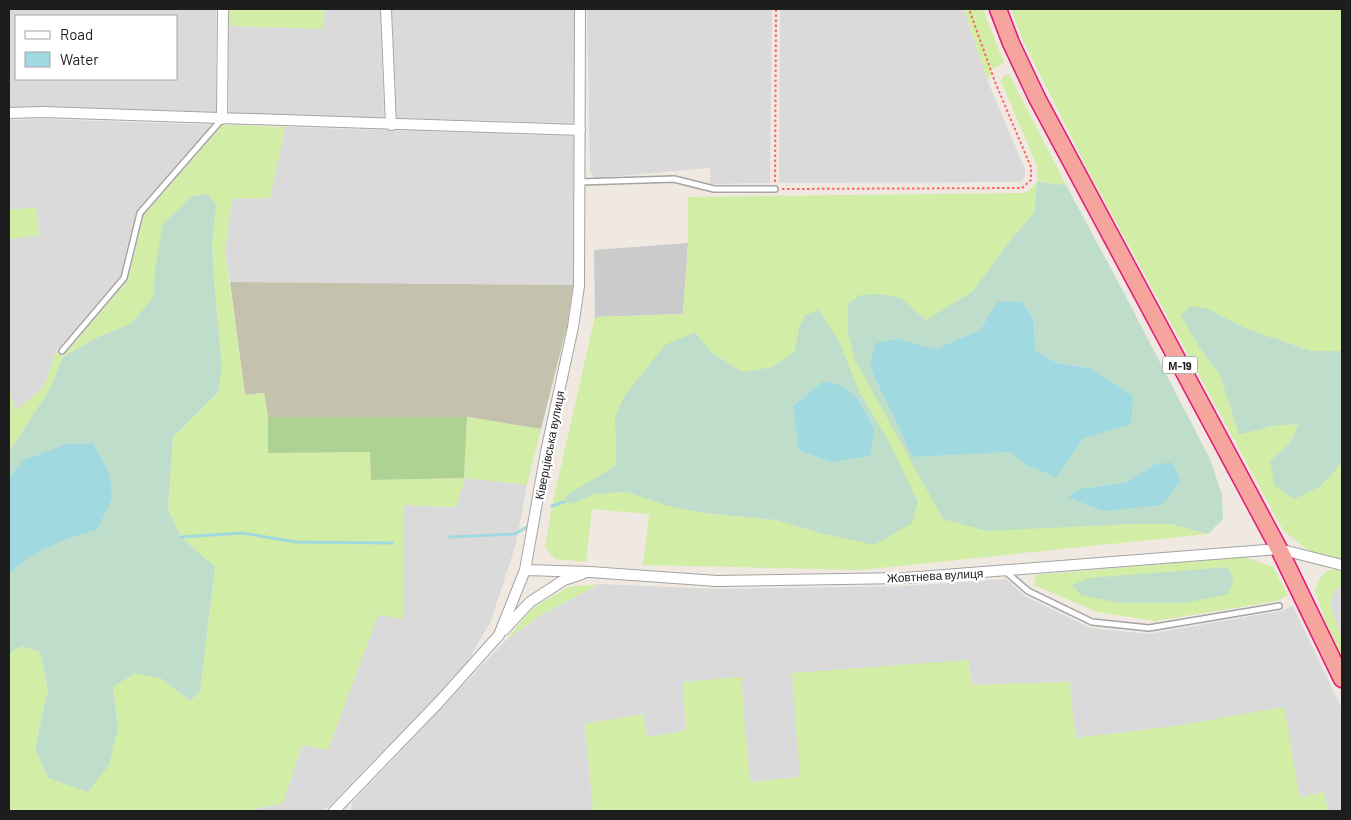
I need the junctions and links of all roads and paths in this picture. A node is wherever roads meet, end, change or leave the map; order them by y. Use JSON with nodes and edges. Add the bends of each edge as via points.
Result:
{"nodes":[{"id":1,"x":223,"y":9,"type":"edge"},
{"id":2,"x":386,"y":9,"type":"edge"},
{"id":3,"x":580,"y":9,"type":"edge"},
{"id":4,"x":776,"y":9,"type":"edge"},
{"id":5,"x":969,"y":9,"type":"edge"},
{"id":6,"x":998,"y":9,"type":"edge"},
{"id":7,"x":9,"y":113,"type":"edge"},
{"id":8,"x":222,"y":119,"type":"junction"},
{"id":9,"x":390,"y":125,"type":"junction"},
{"id":10,"x":580,"y":130,"type":"junction"},
{"id":11,"x":580,"y":182,"type":"junction"},
{"id":12,"x":775,"y":189,"type":"junction"},
{"id":13,"x":62,"y":351,"type":"dead end"},
{"id":14,"x":1279,"y":549,"type":"junction"},
{"id":15,"x":1342,"y":565,"type":"edge"},
{"id":16,"x":525,"y":570,"type":"junction"},
{"id":17,"x":1005,"y":571,"type":"junction"},
{"id":18,"x":590,"y":572,"type":"junction"},
{"id":19,"x":1279,"y":606,"type":"dead end"},
{"id":20,"x":499,"y":634,"type":"junction"},
{"id":21,"x":1342,"y":679,"type":"edge"},
{"id":22,"x":337,"y":810,"type":"edge"}],
"edges":[{"from":1,"to":8,"type":"street"},
{"from":2,"to":9,"type":"street"},
{"from":3,"to":10,"type":"street","name":"Ківерцівська вулиця"},
{"from":4,"to":12,"type":"path"},
{"from":5,"to":12,"type":"path","via":[[1031,167],[1031,180],[1022,188]]},
{"from":6,"to":14,"type":"highway","number":"М-19","via":[[1037,98]]},
{"from":7,"to":8,"type":"street"},
{"from":8,"to":9,"type":"street"},
{"from":8,"to":13,"type":"lane","via":[[140,213],[124,278]]},
{"from":9,"to":10,"type":"street"},
{"from":10,"to":11,"type":"street","name":"Ківерцівська вулиця"},
{"from":11,"to":12,"type":"lane","via":[[674,179],[714,189]]},
{"from":11,"to":16,"type":"street","name":"Ківерцівська вулиця","via":[[579,286]]},
{"from":14,"to":15,"type":"street","name":"Жовтнева вулиця"},
{"from":14,"to":17,"type":"street","name":"Жовтнева вулиця"},
{"from":14,"to":21,"type":"highway","number":"М-19"},
{"from":16,"to":18,"type":"street","name":"Жовтнева вулиця"},
{"from":16,"to":20,"type":"street","name":"Ківерцівська вулиця"},
{"from":17,"to":18,"type":"street","name":"Жовтнева вулиця","via":[[905,578],[717,581]]},
{"from":17,"to":19,"type":"lane","via":[[1028,592],[1092,622],[1149,628]]},
{"from":18,"to":20,"type":"street","via":[[564,580],[530,602]]},
{"from":20,"to":22,"type":"street","name":"Ківерцівська вулиця"}]}
